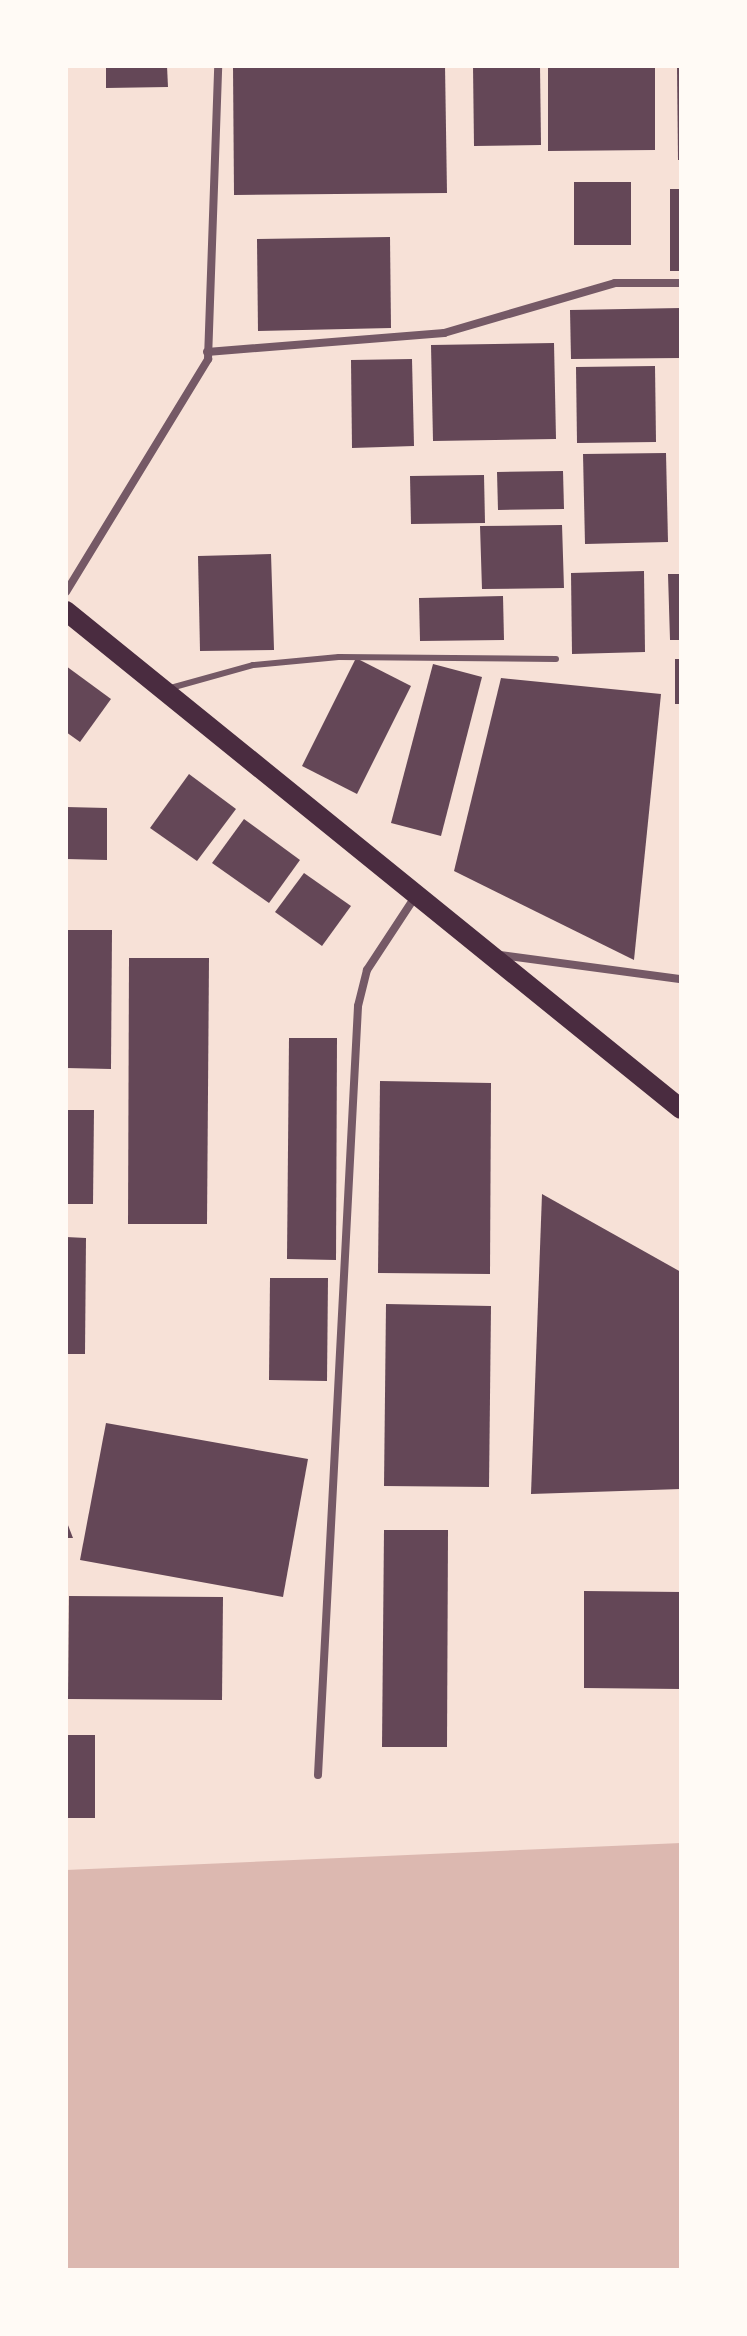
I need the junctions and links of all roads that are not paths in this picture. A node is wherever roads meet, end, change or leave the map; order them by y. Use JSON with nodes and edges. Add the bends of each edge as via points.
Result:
{"nodes":[{"id":1,"x":218,"y":66,"type":"edge"},
{"id":2,"x":681,"y":283,"type":"edge"},
{"id":3,"x":207,"y":352,"type":"junction"},
{"id":4,"x":66,"y":592,"type":"edge"},
{"id":5,"x":66,"y":611,"type":"edge"},
{"id":6,"x":556,"y":659,"type":"dead end"},
{"id":7,"x":164,"y":690,"type":"junction"},
{"id":8,"x":417,"y":894,"type":"junction"},
{"id":9,"x":491,"y":953,"type":"junction"},
{"id":10,"x":681,"y":979,"type":"edge"},
{"id":11,"x":681,"y":1109,"type":"edge"},
{"id":12,"x":318,"y":1775,"type":"dead end"}],
"edges":[{"from":1,"to":3,"type":"street"},
{"from":2,"to":3,"type":"street","via":[[615,283],[444,333]]},
{"from":3,"to":4,"type":"street","via":[[208,359]]},
{"from":5,"to":7,"type":"main road"},
{"from":6,"to":7,"type":"lane","via":[[339,657],[253,665]]},
{"from":7,"to":8,"type":"main road"},
{"from":8,"to":9,"type":"main road"},
{"from":8,"to":12,"type":"street","via":[[367,970],[358,1006]]},
{"from":9,"to":10,"type":"street"},
{"from":9,"to":11,"type":"main road"}]}
